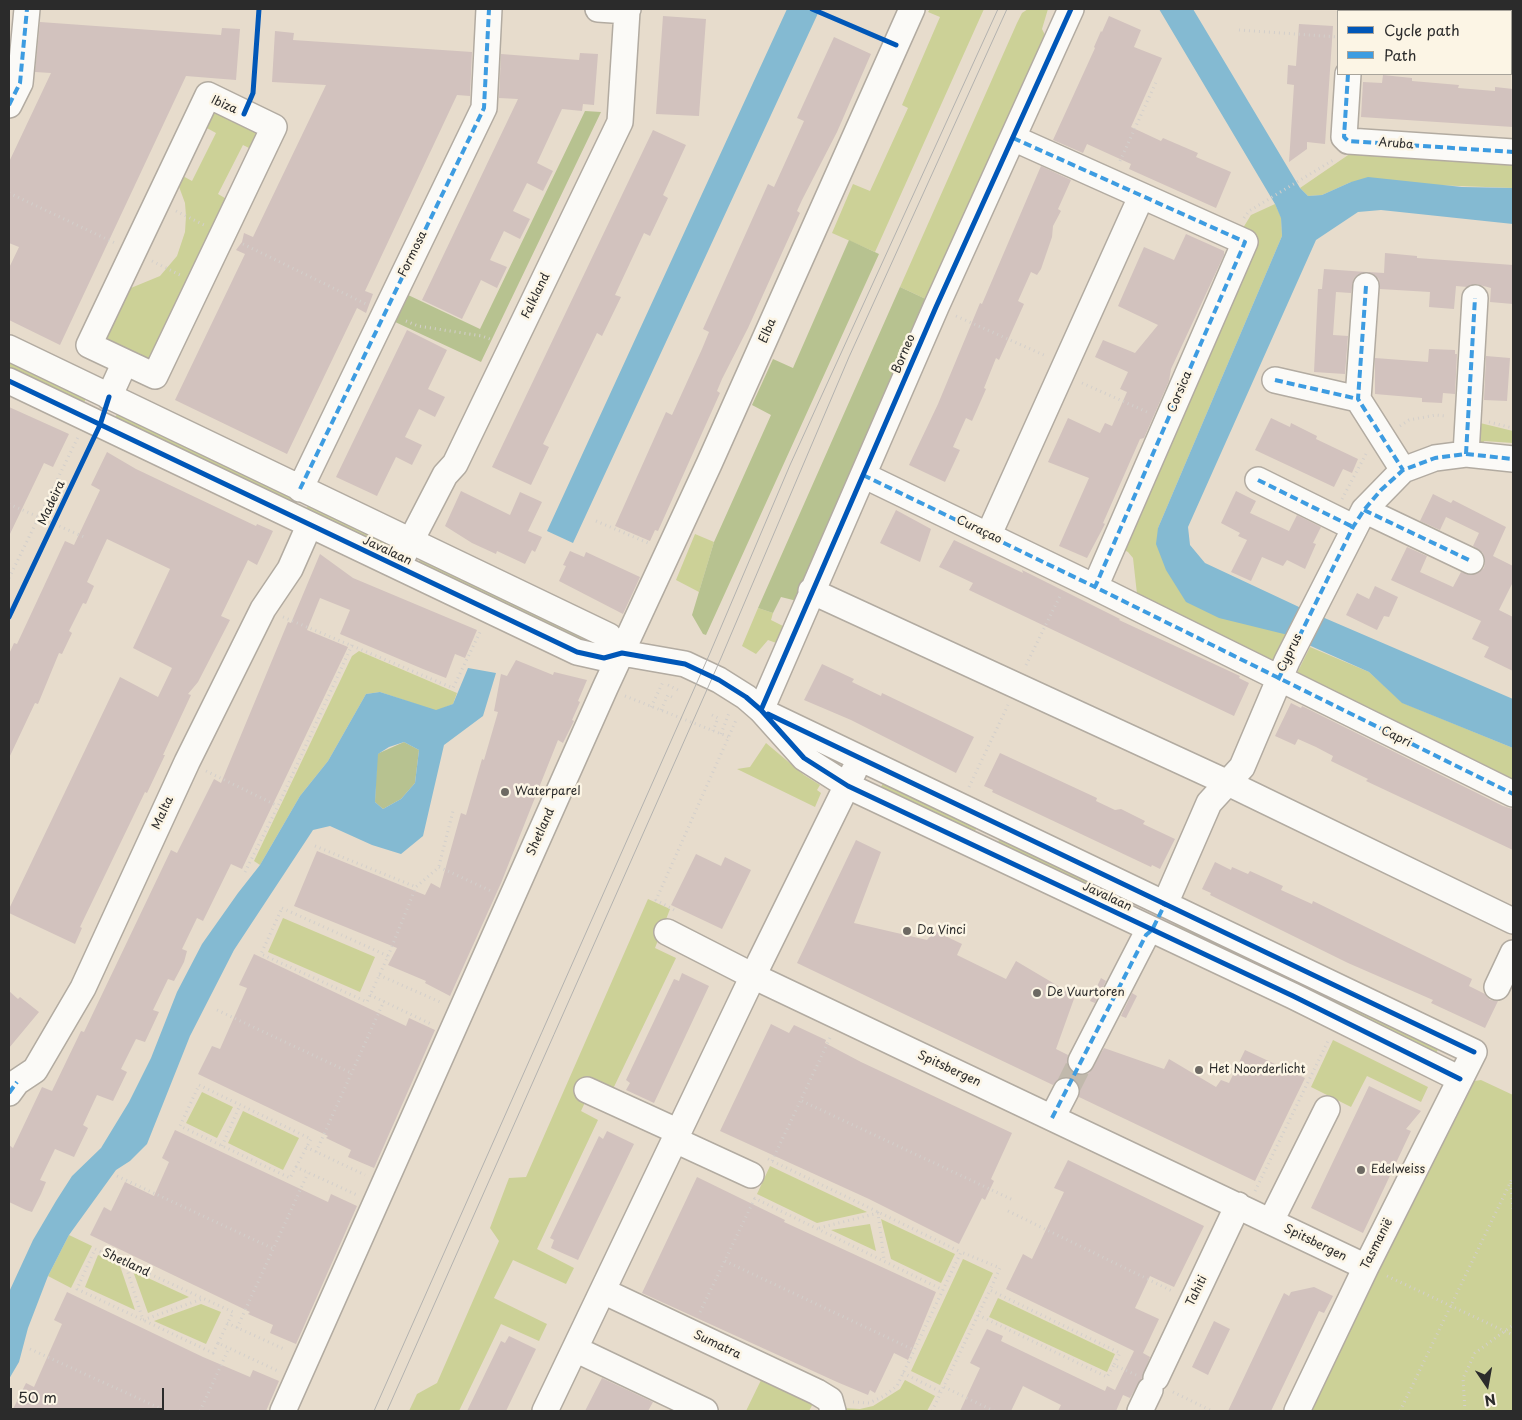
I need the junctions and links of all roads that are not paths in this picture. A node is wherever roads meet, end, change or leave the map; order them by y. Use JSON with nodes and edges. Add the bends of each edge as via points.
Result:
{"nodes":[{"id":1,"x":27,"y":9,"type":"edge"},
{"id":2,"x":489,"y":9,"type":"edge"},
{"id":3,"x":598,"y":9,"type":"edge"},
{"id":4,"x":912,"y":9,"type":"edge"},
{"id":5,"x":1071,"y":9,"type":"edge"},
{"id":6,"x":627,"y":10,"type":"edge"},
{"id":7,"x":1348,"y":75,"type":"edge"},
{"id":8,"x":9,"y":105,"type":"edge"},
{"id":9,"x":1013,"y":138,"type":"junction"},
{"id":10,"x":1513,"y":152,"type":"edge"},
{"id":11,"x":1140,"y":197,"type":"junction"},
{"id":12,"x":1366,"y":286,"type":"dead end"},
{"id":13,"x":1475,"y":298,"type":"dead end"},
{"id":14,"x":9,"y":348,"type":"edge"},
{"id":15,"x":125,"y":362,"type":"junction"},
{"id":16,"x":1275,"y":380,"type":"dead end"},
{"id":17,"x":9,"y":381,"type":"edge"},
{"id":18,"x":109,"y":397,"type":"junction"},
{"id":19,"x":1358,"y":399,"type":"junction"},
{"id":20,"x":1466,"y":454,"type":"junction"},
{"id":21,"x":1513,"y":459,"type":"edge"},
{"id":22,"x":1403,"y":470,"type":"junction"},
{"id":23,"x":863,"y":475,"type":"junction"},
{"id":24,"x":1258,"y":480,"type":"dead end"},
{"id":25,"x":300,"y":489,"type":"junction"},
{"id":26,"x":1358,"y":518,"type":"junction"},
{"id":27,"x":309,"y":526,"type":"junction"},
{"id":28,"x":989,"y":534,"type":"junction"},
{"id":29,"x":411,"y":542,"type":"junction"},
{"id":30,"x":1470,"y":562,"type":"dead end"},
{"id":31,"x":397,"y":567,"type":"junction"},
{"id":32,"x":1095,"y":587,"type":"junction"},
{"id":33,"x":811,"y":592,"type":"junction"},
{"id":34,"x":622,"y":653,"type":"junction"},
{"id":35,"x":1282,"y":670,"type":"junction"},
{"id":36,"x":754,"y":704,"type":"junction"},
{"id":37,"x":858,"y":757,"type":"junction"},
{"id":38,"x":1228,"y":783,"type":"junction"},
{"id":39,"x":848,"y":786,"type":"junction"},
{"id":40,"x":1513,"y":794,"type":"edge"},
{"id":41,"x":996,"y":823,"type":"junction"},
{"id":42,"x":982,"y":849,"type":"junction"},
{"id":43,"x":1165,"y":904,"type":"junction"},
{"id":44,"x":1513,"y":921,"type":"edge"},
{"id":45,"x":1152,"y":930,"type":"junction"},
{"id":46,"x":667,"y":932,"type":"road end"},
{"id":47,"x":1513,"y":953,"type":"edge"},
{"id":48,"x":1305,"y":972,"type":"junction"},
{"id":49,"x":753,"y":976,"type":"junction"},
{"id":50,"x":1497,"y":988,"type":"dead end"},
{"id":51,"x":1293,"y":996,"type":"junction"},
{"id":52,"x":1081,"y":1061,"type":"tunnel mouth"},
{"id":53,"x":1460,"y":1079,"type":"junction"},
{"id":54,"x":11,"y":1083,"type":"edge"},
{"id":55,"x":587,"y":1090,"type":"dead end"},
{"id":56,"x":1066,"y":1091,"type":"tunnel mouth"},
{"id":57,"x":1327,"y":1108,"type":"dead end"},
{"id":58,"x":1052,"y":1118,"type":"junction"},
{"id":59,"x":677,"y":1136,"type":"junction"},
{"id":60,"x":755,"y":1184,"type":"road end"},
{"id":61,"x":1242,"y":1207,"type":"junction"},
{"id":62,"x":1271,"y":1221,"type":"junction"},
{"id":63,"x":1366,"y":1268,"type":"junction"},
{"id":64,"x":602,"y":1291,"type":"junction"},
{"id":65,"x":575,"y":1349,"type":"junction"},
{"id":66,"x":1151,"y":1389,"type":"edge"},
{"id":67,"x":832,"y":1406,"type":"edge"},
{"id":68,"x":283,"y":1411,"type":"edge"},
{"id":69,"x":545,"y":1411,"type":"edge"},
{"id":70,"x":706,"y":1411,"type":"edge"},
{"id":71,"x":1297,"y":1411,"type":"edge"}],
"edges":[{"from":1,"to":8,"type":"street","via":[[20,83]]},
{"from":2,"to":25,"type":"street","name":"Formosa","via":[[484,108]]},
{"from":3,"to":6,"type":"street"},
{"from":4,"to":34,"type":"street","name":"Elba"},
{"from":5,"to":9,"type":"street","name":"Borneo"},
{"from":6,"to":29,"type":"street","name":"Falkland","via":[[620,122],[455,464],[445,475]]},
{"from":7,"to":10,"type":"street","name":"Aruba","via":[[1344,137],[1348,141]]},
{"from":9,"to":11,"type":"street","name":"Corsica"},
{"from":9,"to":23,"type":"street","name":"Borneo"},
{"from":11,"to":28,"type":"street"},
{"from":11,"to":32,"type":"street","name":"Corsica","via":[[1245,242]]},
{"from":12,"to":19,"type":"street"},
{"from":13,"to":20,"type":"street"},
{"from":14,"to":18,"type":"street","name":"Javalaan"},
{"from":15,"to":15,"type":"street","name":"Ibiza","via":[[89,345],[208,95],[274,127],[155,376]]},
{"from":15,"to":18,"type":"street"},
{"from":16,"to":19,"type":"street"},
{"from":17,"to":27,"type":"street","name":"Javalaan"},
{"from":18,"to":25,"type":"street","name":"Javalaan"},
{"from":19,"to":22,"type":"street"},
{"from":20,"to":21,"type":"street","name":"Cyprus"},
{"from":20,"to":22,"type":"street","name":"Cyprus","via":[[1435,458]]},
{"from":22,"to":26,"type":"street","name":"Cyprus"},
{"from":23,"to":28,"type":"street","name":"Curaçao"},
{"from":23,"to":33,"type":"street","name":"Borneo"},
{"from":24,"to":26,"type":"street"},
{"from":25,"to":29,"type":"street","name":"Javalaan"},
{"from":26,"to":30,"type":"street"},
{"from":26,"to":35,"type":"street","name":"Cyprus"},
{"from":27,"to":31,"type":"street","name":"Javalaan"},
{"from":27,"to":54,"type":"street","name":"Malta","via":[[290,569],[263,609],[187,762],[83,988],[34,1070]]},
{"from":28,"to":32,"type":"street","name":"Curaçao"},
{"from":29,"to":31,"type":"street","name":"Falkland"},
{"from":29,"to":34,"type":"street","name":"Javalaan","via":[[609,636]]},
{"from":31,"to":34,"type":"street","name":"Javalaan","via":[[577,652],[604,658]]},
{"from":32,"to":35,"type":"street"},
{"from":33,"to":36,"type":"street","name":"Borneo"},
{"from":33,"to":38,"type":"street"},
{"from":34,"to":36,"type":"street","name":"Javalaan","via":[[684,664],[719,680]]},
{"from":34,"to":68,"type":"street","name":"Shetland"},
{"from":35,"to":38,"type":"street","name":"Cyprus","via":[[1242,767]]},
{"from":35,"to":40,"type":"street","name":"Capri"},
{"from":36,"to":37,"type":"street","name":"Javalaan"},
{"from":36,"to":39,"type":"street","name":"Javalaan","via":[[804,758]]},
{"from":37,"to":39,"type":"street"},
{"from":37,"to":41,"type":"street","name":"Javalaan"},
{"from":38,"to":43,"type":"street","name":"Cyprus","via":[[1209,803]]},
{"from":38,"to":44,"type":"street"},
{"from":39,"to":42,"type":"street","name":"Javalaan"},
{"from":39,"to":49,"type":"street"},
{"from":41,"to":42,"type":"street"},
{"from":41,"to":43,"type":"street","name":"Javalaan"},
{"from":42,"to":45,"type":"street","name":"Javalaan"},
{"from":43,"to":48,"type":"street","name":"Javalaan"},
{"from":45,"to":51,"type":"street","name":"Javalaan"},
{"from":45,"to":52,"type":"street","via":[[1146,935]]},
{"from":46,"to":49,"type":"street","name":"Spitsbergen"},
{"from":47,"to":50,"type":"street"},
{"from":48,"to":51,"type":"street"},
{"from":48,"to":53,"type":"street","name":"Javalaan","via":[[1474,1052]]},
{"from":49,"to":58,"type":"street","name":"Spitsbergen"},
{"from":49,"to":59,"type":"street"},
{"from":51,"to":53,"type":"street","name":"Javalaan"},
{"from":53,"to":63,"type":"street","name":"Tasmanië"},
{"from":55,"to":59,"type":"street"},
{"from":56,"to":58,"type":"street"},
{"from":57,"to":62,"type":"street"},
{"from":58,"to":61,"type":"street","name":"Spitsbergen"},
{"from":59,"to":60,"type":"street"},
{"from":59,"to":64,"type":"street"},
{"from":61,"to":62,"type":"street","name":"Spitsbergen"},
{"from":61,"to":66,"type":"street","name":"Tahiti","via":[[1225,1232]]},
{"from":62,"to":63,"type":"street","name":"Spitsbergen"},
{"from":63,"to":71,"type":"street","name":"Tasmanië"},
{"from":64,"to":65,"type":"street"},
{"from":64,"to":67,"type":"street","name":"Sumatra"},
{"from":65,"to":69,"type":"street"},
{"from":65,"to":70,"type":"street"}]}
